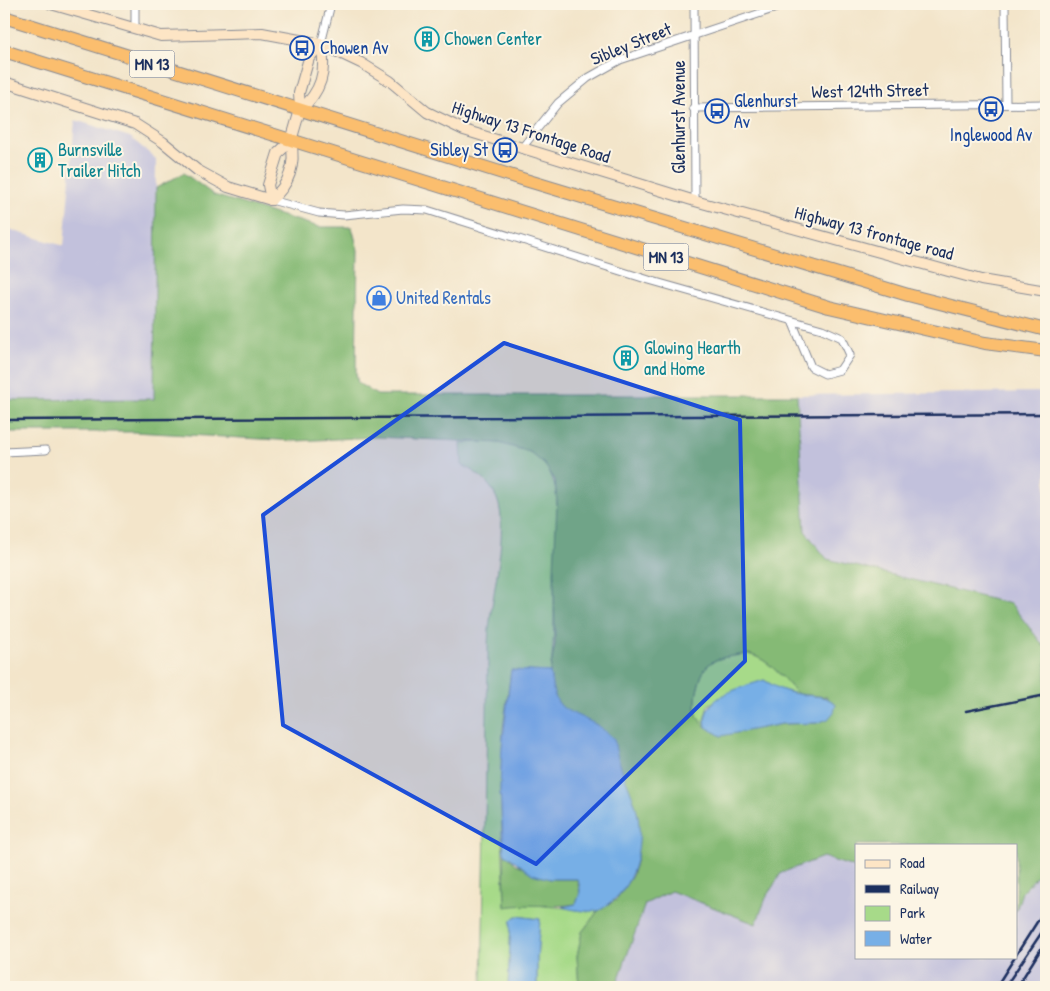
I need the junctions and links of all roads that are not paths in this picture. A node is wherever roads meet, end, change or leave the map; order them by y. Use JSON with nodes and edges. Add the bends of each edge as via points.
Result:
{"nodes":[{"id":1,"x":51,"y":4,"type":"edge"},
{"id":2,"x":135,"y":4,"type":"edge"},
{"id":3,"x":331,"y":4,"type":"edge"},
{"id":4,"x":694,"y":4,"type":"edge"},
{"id":5,"x":788,"y":4,"type":"edge"},
{"id":6,"x":1005,"y":4,"type":"edge"},
{"id":7,"x":4,"y":17,"type":"edge"},
{"id":8,"x":135,"y":28,"type":"junction"},
{"id":9,"x":694,"y":35,"type":"junction"},
{"id":10,"x":321,"y":44,"type":"junction"},
{"id":11,"x":4,"y":51,"type":"edge"},
{"id":12,"x":4,"y":82,"type":"edge"},
{"id":13,"x":1006,"y":104,"type":"junction"},
{"id":14,"x":1046,"y":104,"type":"edge"},
{"id":15,"x":693,"y":108,"type":"junction"},
{"id":16,"x":300,"y":110,"type":"junction"},
{"id":17,"x":291,"y":141,"type":"junction"},
{"id":18,"x":522,"y":149,"type":"junction"},
{"id":19,"x":271,"y":200,"type":"junction"},
{"id":20,"x":695,"y":201,"type":"junction"},
{"id":21,"x":1046,"y":291,"type":"edge"},
{"id":22,"x":792,"y":321,"type":"junction"},
{"id":23,"x":1046,"y":330,"type":"edge"},
{"id":24,"x":1046,"y":351,"type":"edge"},
{"id":25,"x":46,"y":450,"type":"dead end"},
{"id":26,"x":4,"y":452,"type":"edge"}],
"edges":[{"from":1,"to":8,"type":"street","name":"Highway 13 Frontage Road"},
{"from":2,"to":8,"type":"street"},
{"from":3,"to":10,"type":"street"},
{"from":4,"to":9,"type":"street","name":"Glenhurst Avenue"},
{"from":5,"to":9,"type":"street","name":"Sibley Street"},
{"from":6,"to":13,"type":"street"},
{"from":7,"to":16,"type":"highway","number":"MN 13"},
{"from":8,"to":10,"type":"street","name":"Highway 13 Frontage Road","via":[[161,36],[262,33]]},
{"from":9,"to":15,"type":"street","name":"Glenhurst Avenue"},
{"from":9,"to":18,"type":"street","name":"Sibley Street","via":[[620,60],[588,78],[558,104]]},
{"from":10,"to":16,"type":"street","via":[[309,58],[299,93]]},
{"from":10,"to":16,"type":"street","via":[[325,62],[315,97]]},
{"from":10,"to":18,"type":"street","name":"Highway 13 Frontage Road","via":[[383,77],[427,112],[464,130]]},
{"from":11,"to":17,"type":"highway","number":"MN 13"},
{"from":12,"to":19,"type":"street","via":[[135,124],[197,170],[228,187]]},
{"from":13,"to":14,"type":"street","name":"West 124th Street"},
{"from":13,"to":15,"type":"street","name":"West 124th Street"},
{"from":15,"to":20,"type":"street","name":"Glenhurst Avenue"},
{"from":16,"to":17,"type":"street"},
{"from":16,"to":23,"type":"highway","number":"MN 13","via":[[908,294]]},
{"from":17,"to":19,"type":"street","via":[[278,153],[268,184]]},
{"from":17,"to":19,"type":"street","via":[[294,156],[284,189]]},
{"from":17,"to":24,"type":"highway","number":"MN 13","via":[[829,307],[986,343]]},
{"from":18,"to":20,"type":"street","name":"Highway 13 Frontage Road"},
{"from":19,"to":22,"type":"street","via":[[319,213],[344,215],[428,210]]},
{"from":20,"to":21,"type":"street","name":"Highway 13 frontage road","via":[[981,280]]},
{"from":22,"to":22,"type":"street","via":[[811,366],[825,374],[840,370],[850,355],[842,338]]},
{"from":25,"to":26,"type":"street"}]}
